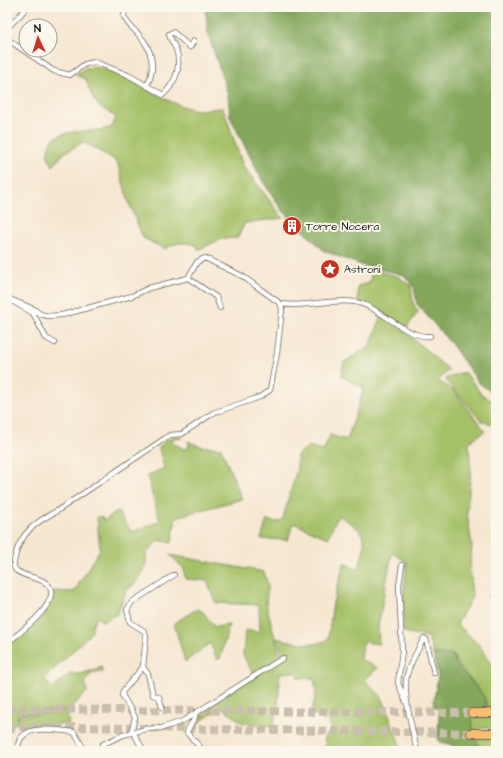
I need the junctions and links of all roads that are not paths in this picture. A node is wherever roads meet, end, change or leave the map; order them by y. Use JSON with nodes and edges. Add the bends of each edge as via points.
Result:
{"nodes":[{"id":1,"x":26,"y":7,"type":"edge"},
{"id":2,"x":125,"y":7,"type":"edge"},
{"id":3,"x":7,"y":30,"type":"edge"},
{"id":4,"x":7,"y":39,"type":"edge"},
{"id":5,"x":194,"y":41,"type":"dead end"},
{"id":6,"x":147,"y":85,"type":"junction"},
{"id":7,"x":188,"y":278,"type":"junction"},
{"id":8,"x":9,"y":299,"type":"edge"},
{"id":9,"x":281,"y":304,"type":"junction"},
{"id":10,"x":220,"y":308,"type":"dead end"},
{"id":11,"x":430,"y":336,"type":"dead end"},
{"id":12,"x":54,"y":342,"type":"dead end"},
{"id":13,"x":402,"y":565,"type":"dead end"},
{"id":14,"x":174,"y":575,"type":"dead end"},
{"id":15,"x":496,"y":587,"type":"edge"},
{"id":16,"x":496,"y":596,"type":"edge"},
{"id":17,"x":7,"y":644,"type":"edge"},
{"id":18,"x":283,"y":658,"type":"dead end"},
{"id":19,"x":143,"y":667,"type":"junction"},
{"id":20,"x":434,"y":673,"type":"dead end"},
{"id":21,"x":162,"y":707,"type":"dead end"},
{"id":22,"x":409,"y":707,"type":"junction"},
{"id":23,"x":496,"y":711,"type":"edge"},
{"id":24,"x":196,"y":712,"type":"junction"},
{"id":25,"x":472,"y":713,"type":"tunnel mouth"},
{"id":26,"x":132,"y":732,"type":"junction"},
{"id":27,"x":471,"y":733,"type":"tunnel mouth"},
{"id":28,"x":496,"y":733,"type":"edge"},
{"id":29,"x":18,"y":751,"type":"edge"},
{"id":30,"x":85,"y":751,"type":"edge"},
{"id":31,"x":99,"y":751,"type":"edge"},
{"id":32,"x":144,"y":751,"type":"edge"},
{"id":33,"x":199,"y":751,"type":"edge"},
{"id":34,"x":418,"y":751,"type":"edge"}],
"edges":[{"from":1,"to":3,"type":"street"},
{"from":2,"to":6,"type":"street","via":[[124,16],[143,40],[151,57],[153,72]]},
{"from":4,"to":6,"type":"street","via":[[59,72],[70,75],[85,64],[95,62]]},
{"from":5,"to":6,"type":"street","via":[[190,47],[173,32],[169,34],[176,49],[178,63],[175,80],[163,96]]},
{"from":7,"to":8,"type":"street","via":[[62,315],[40,314]]},
{"from":7,"to":9,"type":"street","via":[[197,262],[205,258],[242,276]]},
{"from":7,"to":10,"type":"street","via":[[216,297]]},
{"from":8,"to":12,"type":"street","via":[[33,313],[46,338]]},
{"from":9,"to":11,"type":"street","via":[[292,306],[355,302],[379,312],[415,333]]},
{"from":9,"to":17,"type":"street","via":[[277,353],[270,390],[260,397],[213,413],[182,434],[170,435],[38,521],[22,537],[13,563],[15,568],[45,582],[50,589],[50,595],[45,610]]},
{"from":13,"to":22,"type":"street","via":[[399,586],[402,651],[398,683]]},
{"from":14,"to":19,"type":"street","via":[[132,602],[127,610],[130,622],[144,631],[146,636]]},
{"from":15,"to":16,"type":"street"},
{"from":18,"to":24,"type":"street"},
{"from":19,"to":21,"type":"street","via":[[148,674],[153,695],[159,697]]},
{"from":19,"to":26,"type":"street","via":[[122,695],[135,718]]},
{"from":20,"to":22,"type":"street","via":[[424,638],[407,675]]},
{"from":22,"to":34,"type":"street"},
{"from":23,"to":25,"type":"highway"},
{"from":24,"to":26,"type":"street","via":[[183,721],[162,728],[146,728]]},
{"from":24,"to":33,"type":"street","via":[[187,733],[200,747]]},
{"from":26,"to":31,"type":"street","via":[[103,744]]},
{"from":26,"to":32,"type":"street"},
{"from":27,"to":28,"type":"highway"},
{"from":29,"to":30,"type":"street","via":[[18,742],[26,732],[38,731],[74,732]]}]}
